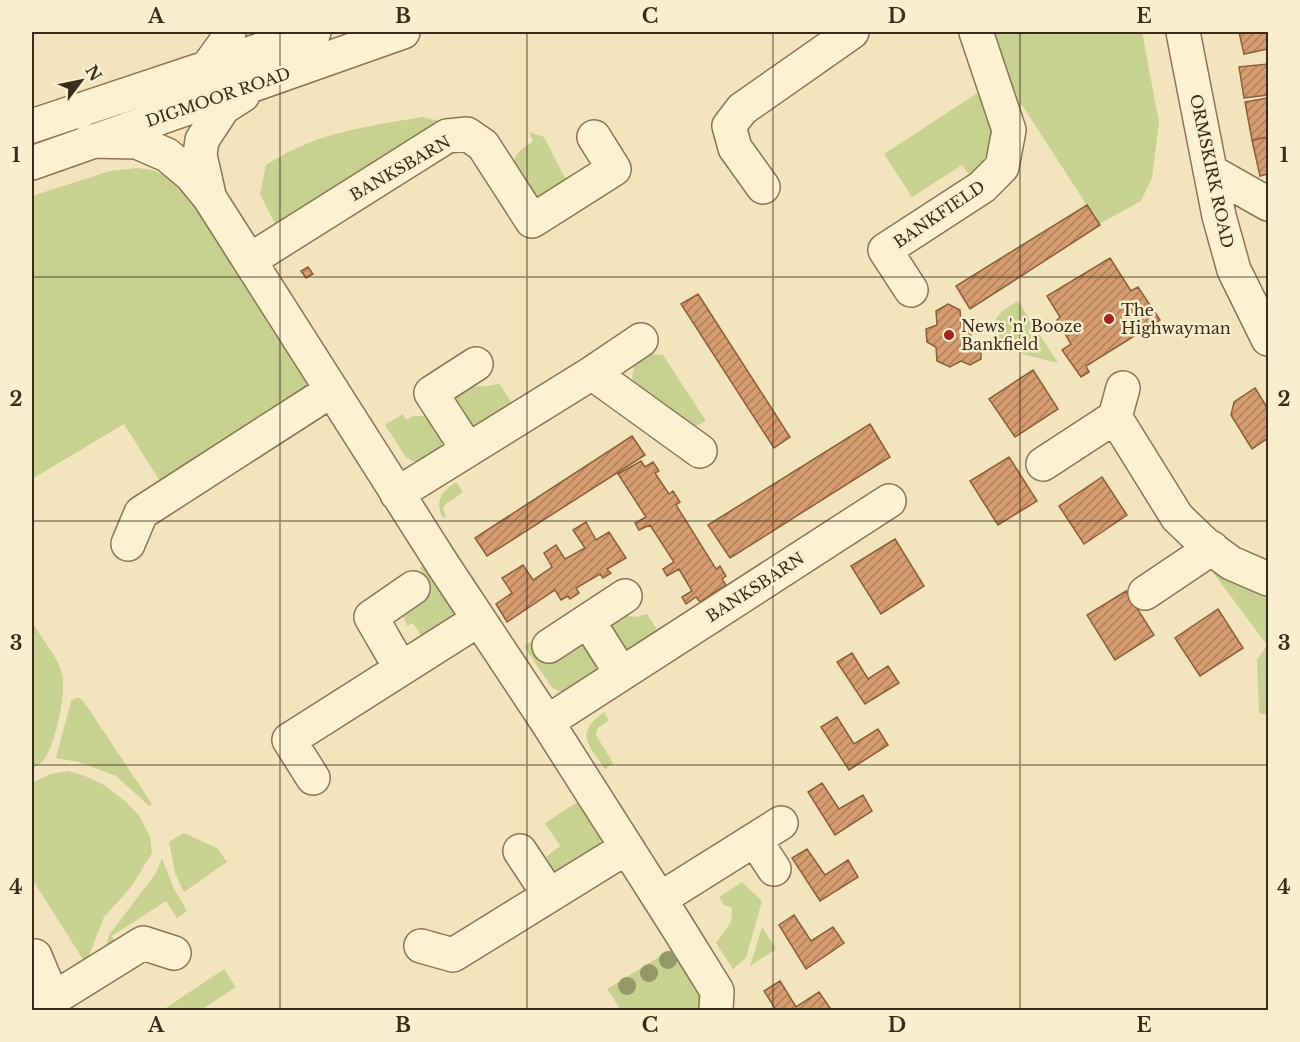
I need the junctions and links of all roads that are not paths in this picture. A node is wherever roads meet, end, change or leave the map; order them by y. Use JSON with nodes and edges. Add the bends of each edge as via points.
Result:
{"nodes":[{"id":1,"x":229,"y":32,"type":"edge"},
{"id":2,"x":404,"y":32,"type":"edge"},
{"id":3,"x":852,"y":32,"type":"edge"},
{"id":4,"x":976,"y":32,"type":"edge"},
{"id":5,"x":1183,"y":32,"type":"edge"},
{"id":6,"x":287,"y":35,"type":"edge"},
{"id":7,"x":210,"y":65,"type":"junction"},
{"id":8,"x":266,"y":81,"type":"junction"},
{"id":9,"x":32,"y":126,"type":"edge"},
{"id":10,"x":594,"y":137,"type":"dead end"},
{"id":11,"x":89,"y":141,"type":"junction"},
{"id":12,"x":32,"y":163,"type":"edge"},
{"id":13,"x":1210,"y":171,"type":"junction"},
{"id":14,"x":763,"y":187,"type":"dead end"},
{"id":15,"x":209,"y":197,"type":"junction"},
{"id":16,"x":1269,"y":204,"type":"edge"},
{"id":17,"x":250,"y":260,"type":"junction"},
{"id":18,"x":911,"y":290,"type":"dead end"},
{"id":19,"x":1269,"y":339,"type":"edge"},
{"id":20,"x":641,"y":340,"type":"dead end"},
{"id":21,"x":476,"y":364,"type":"dead end"},
{"id":22,"x":592,"y":373,"type":"junction"},
{"id":23,"x":332,"y":390,"type":"junction"},
{"id":24,"x":468,"y":450,"type":"junction"},
{"id":25,"x":700,"y":451,"type":"dead end"},
{"id":26,"x":1043,"y":464,"type":"dead end"},
{"id":27,"x":398,"y":494,"type":"junction"},
{"id":28,"x":890,"y":501,"type":"dead end"},
{"id":29,"x":128,"y":544,"type":"dead end"},
{"id":30,"x":1212,"y":549,"type":"junction"},
{"id":31,"x":1269,"y":579,"type":"edge"},
{"id":32,"x":413,"y":588,"type":"dead end"},
{"id":33,"x":1145,"y":593,"type":"dead end"},
{"id":34,"x":625,"y":596,"type":"dead end"},
{"id":35,"x":478,"y":620,"type":"junction"},
{"id":36,"x":588,"y":621,"type":"junction"},
{"id":37,"x":549,"y":646,"type":"dead end"},
{"id":38,"x":401,"y":669,"type":"junction"},
{"id":39,"x":621,"y":673,"type":"junction"},
{"id":40,"x":547,"y":722,"type":"junction"},
{"id":41,"x":313,"y":778,"type":"dead end"},
{"id":42,"x":626,"y":848,"type":"junction"},
{"id":43,"x":520,"y":851,"type":"dead end"},
{"id":44,"x":774,"y":868,"type":"dead end"},
{"id":45,"x":549,"y":896,"type":"junction"},
{"id":46,"x":660,"y":899,"type":"junction"},
{"id":47,"x":422,"y":946,"type":"dead end"},
{"id":48,"x":174,"y":953,"type":"dead end"},
{"id":49,"x":35,"y":956,"type":"dead end"},
{"id":50,"x":44,"y":1005,"type":"edge"},
{"id":51,"x":716,"y":1011,"type":"edge"}],
"edges":[{"from":1,"to":7,"type":"street"},
{"from":2,"to":8,"type":"street","name":"DIGMOOR ROAD"},
{"from":3,"to":14,"type":"street","via":[[742,109],[729,126],[735,148]]},
{"from":4,"to":18,"type":"street","name":"BANKFIELD","via":[[1009,130],[1002,167],[982,187],[885,250]]},
{"from":5,"to":13,"type":"street","name":"ORMSKIRK ROAD"},
{"from":6,"to":7,"type":"street","name":"DIGMOOR ROAD"},
{"from":7,"to":9,"type":"street","name":"DIGMOOR ROAD"},
{"from":8,"to":11,"type":"street","name":"DIGMOOR ROAD"},
{"from":8,"to":15,"type":"street","via":[[223,108],[201,140],[200,155]]},
{"from":10,"to":17,"type":"street","name":"BANKSBARN","via":[[614,169],[532,221],[483,145],[467,134],[447,136]]},
{"from":11,"to":12,"type":"street","name":"DIGMOOR ROAD"},
{"from":11,"to":15,"type":"street","via":[[137,142],[166,155],[191,175]]},
{"from":13,"to":16,"type":"street"},
{"from":13,"to":19,"type":"street","name":"ORMSKIRK ROAD","via":[[1234,270]]},
{"from":15,"to":17,"type":"street"},
{"from":17,"to":23,"type":"street"},
{"from":20,"to":22,"type":"street"},
{"from":21,"to":24,"type":"street","via":[[431,393]]},
{"from":22,"to":24,"type":"street"},
{"from":22,"to":25,"type":"street"},
{"from":23,"to":27,"type":"street"},
{"from":23,"to":29,"type":"street","via":[[141,513]]},
{"from":24,"to":27,"type":"street"},
{"from":26,"to":30,"type":"street","via":[[1119,402],[1177,517]]},
{"from":27,"to":35,"type":"street"},
{"from":28,"to":39,"type":"street","name":"BANKSBARN"},
{"from":30,"to":31,"type":"street","via":[[1231,563]]},
{"from":30,"to":33,"type":"street"},
{"from":32,"to":38,"type":"street","via":[[371,616]]},
{"from":34,"to":36,"type":"street"},
{"from":35,"to":38,"type":"street"},
{"from":35,"to":40,"type":"street"},
{"from":36,"to":37,"type":"street"},
{"from":36,"to":39,"type":"street"},
{"from":38,"to":41,"type":"street","via":[[289,740]]},
{"from":39,"to":40,"type":"street","name":"BANKSBARN"},
{"from":40,"to":42,"type":"street"},
{"from":42,"to":45,"type":"street"},
{"from":42,"to":46,"type":"street"},
{"from":43,"to":45,"type":"street"},
{"from":44,"to":46,"type":"street","via":[[768,831]]},
{"from":45,"to":47,"type":"street","via":[[453,956]]},
{"from":46,"to":51,"type":"street","via":[[717,991]]},
{"from":48,"to":50,"type":"street","via":[[143,943]]},
{"from":49,"to":50,"type":"street"}]}
